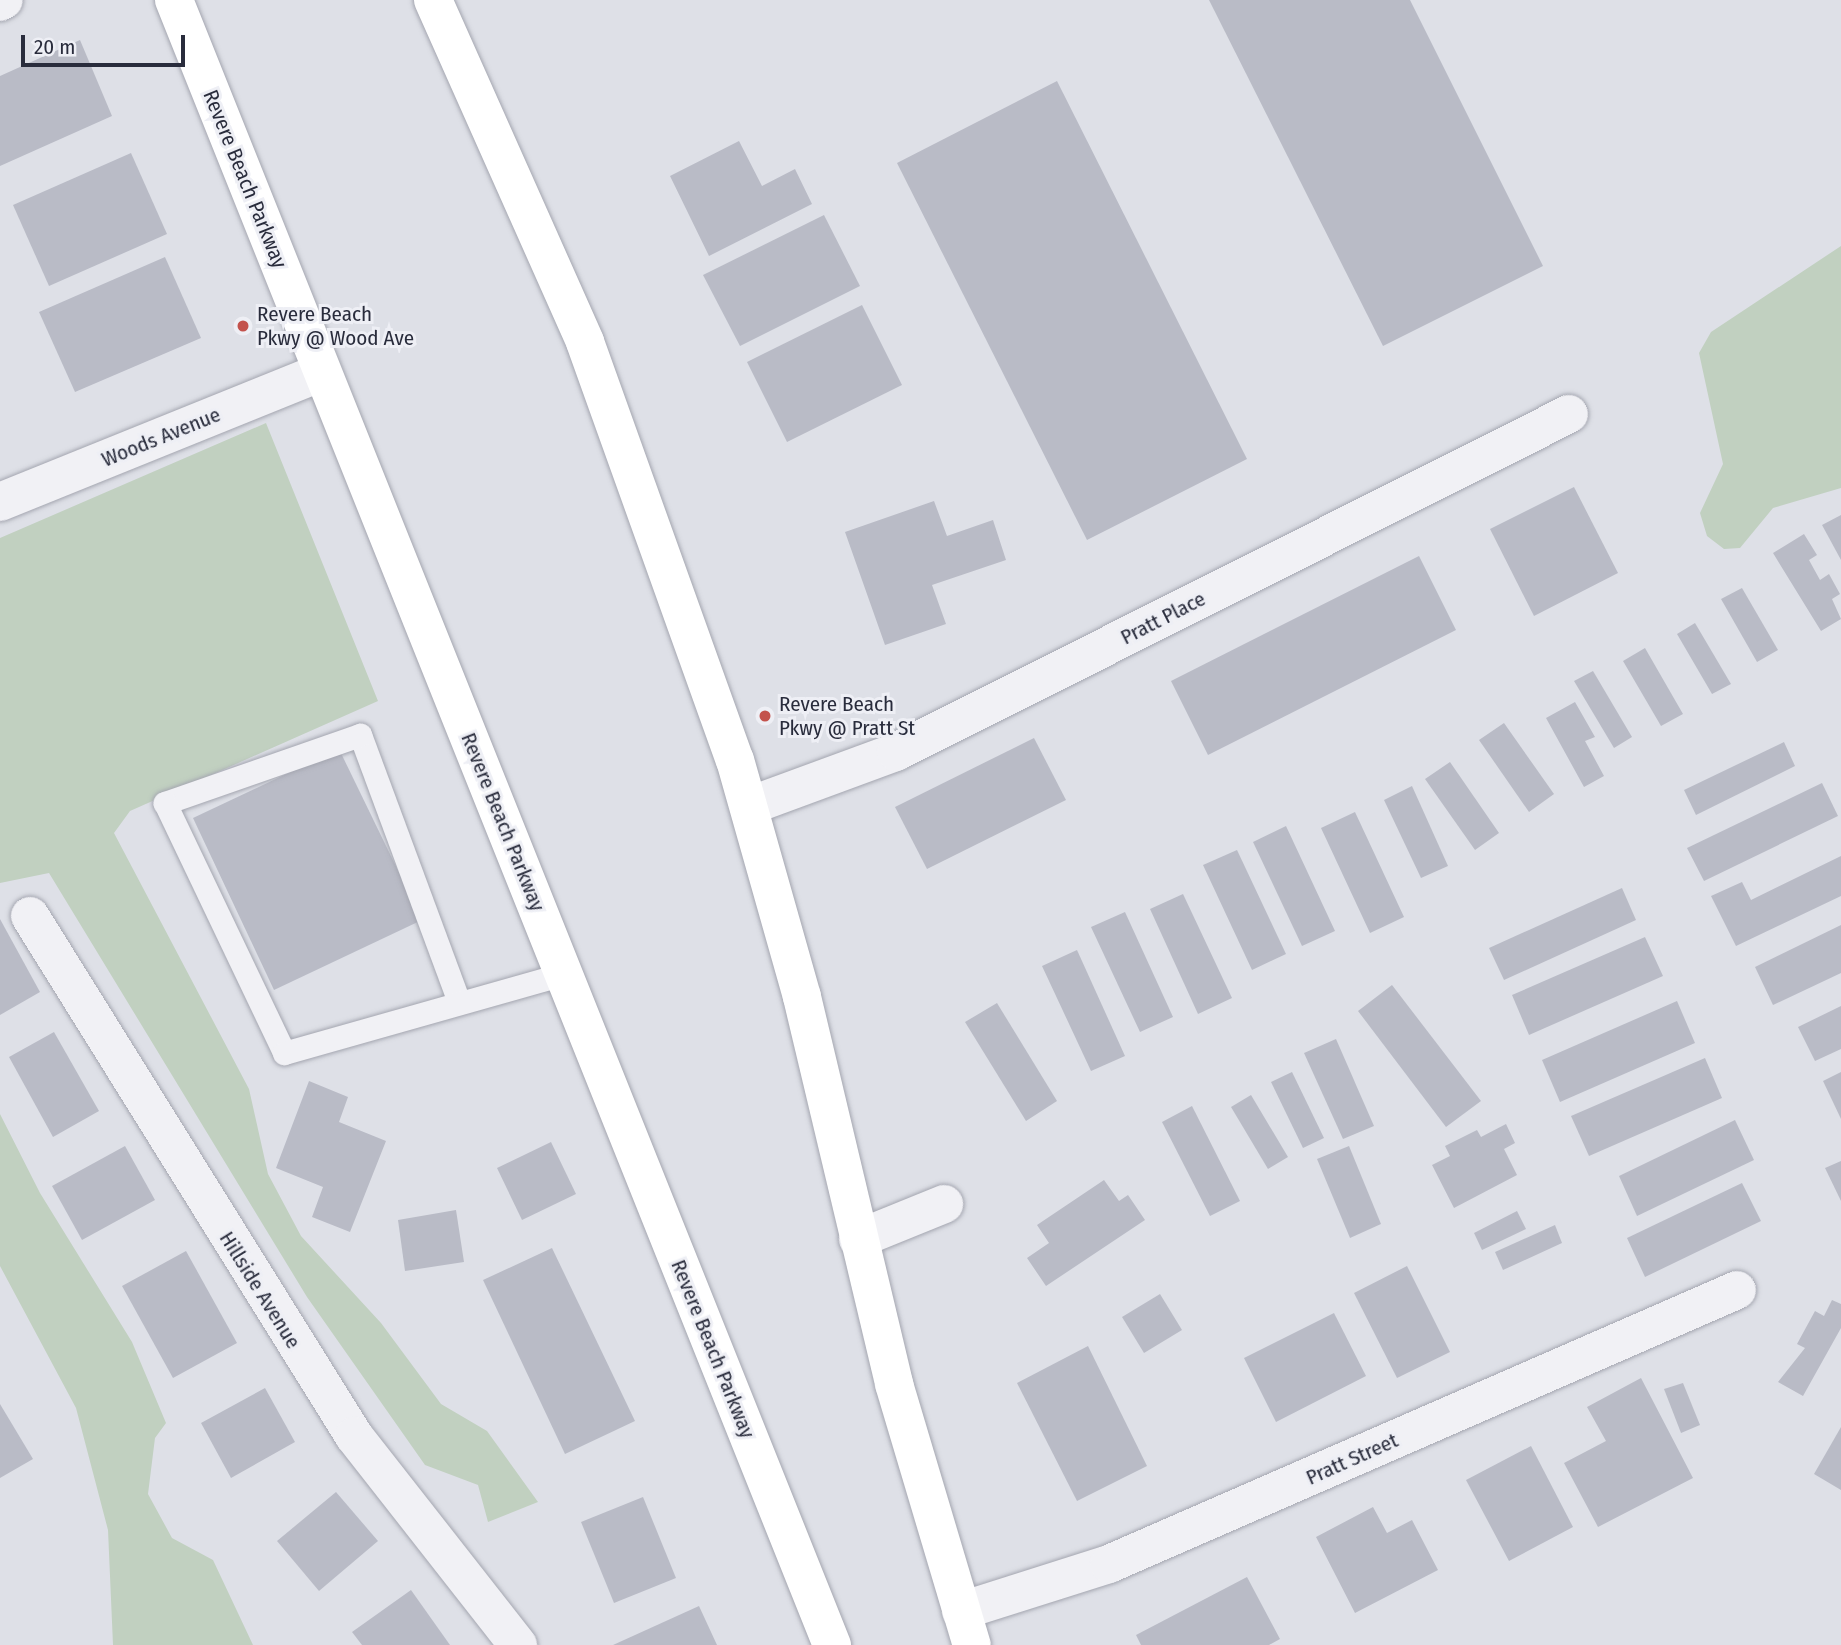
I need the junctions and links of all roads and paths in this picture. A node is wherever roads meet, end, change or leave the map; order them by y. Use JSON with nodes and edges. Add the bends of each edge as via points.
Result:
{"nodes":[{"id":1,"x":174,"y":0,"type":"edge"},
{"id":2,"x":433,"y":0,"type":"edge"},
{"id":3,"x":322,"y":372,"type":"junction"},
{"id":4,"x":1569,"y":414,"type":"dead end"},
{"id":5,"x":0,"y":502,"type":"edge"},
{"id":6,"x":749,"y":806,"type":"junction"},
{"id":7,"x":30,"y":916,"type":"dead end"},
{"id":8,"x":564,"y":974,"type":"junction"},
{"id":9,"x":459,"y":1002,"type":"junction"},
{"id":10,"x":944,"y":1205,"type":"dead end"},
{"id":11,"x":858,"y":1239,"type":"junction"},
{"id":12,"x":1737,"y":1290,"type":"dead end"},
{"id":13,"x":966,"y":1628,"type":"edge"},
{"id":14,"x":518,"y":1645,"type":"edge"},
{"id":15,"x":832,"y":1645,"type":"edge"}],
"edges":[{"from":1,"to":3,"type":"main road","name":"Revere Beach Parkway"},
{"from":2,"to":6,"type":"main road","via":[[585,342]]},
{"from":3,"to":5,"type":"street","name":"Woods Avenue"},
{"from":3,"to":8,"type":"main road","name":"Revere Beach Parkway"},
{"from":4,"to":6,"type":"street","name":"Pratt Place","via":[[896,752]]},
{"from":6,"to":11,"type":"main road","via":[[799,985]]},
{"from":7,"to":14,"type":"street","name":"Hillside Avenue","via":[[354,1436]]},
{"from":8,"to":9,"type":"lane"},
{"from":8,"to":15,"type":"main road","name":"Revere Beach Parkway"},
{"from":9,"to":9,"type":"lane","via":[[284,1054],[165,803],[360,735]]},
{"from":10,"to":11,"type":"street"},
{"from":11,"to":13,"type":"main road"},
{"from":12,"to":13,"type":"street","name":"Pratt Street"}]}
